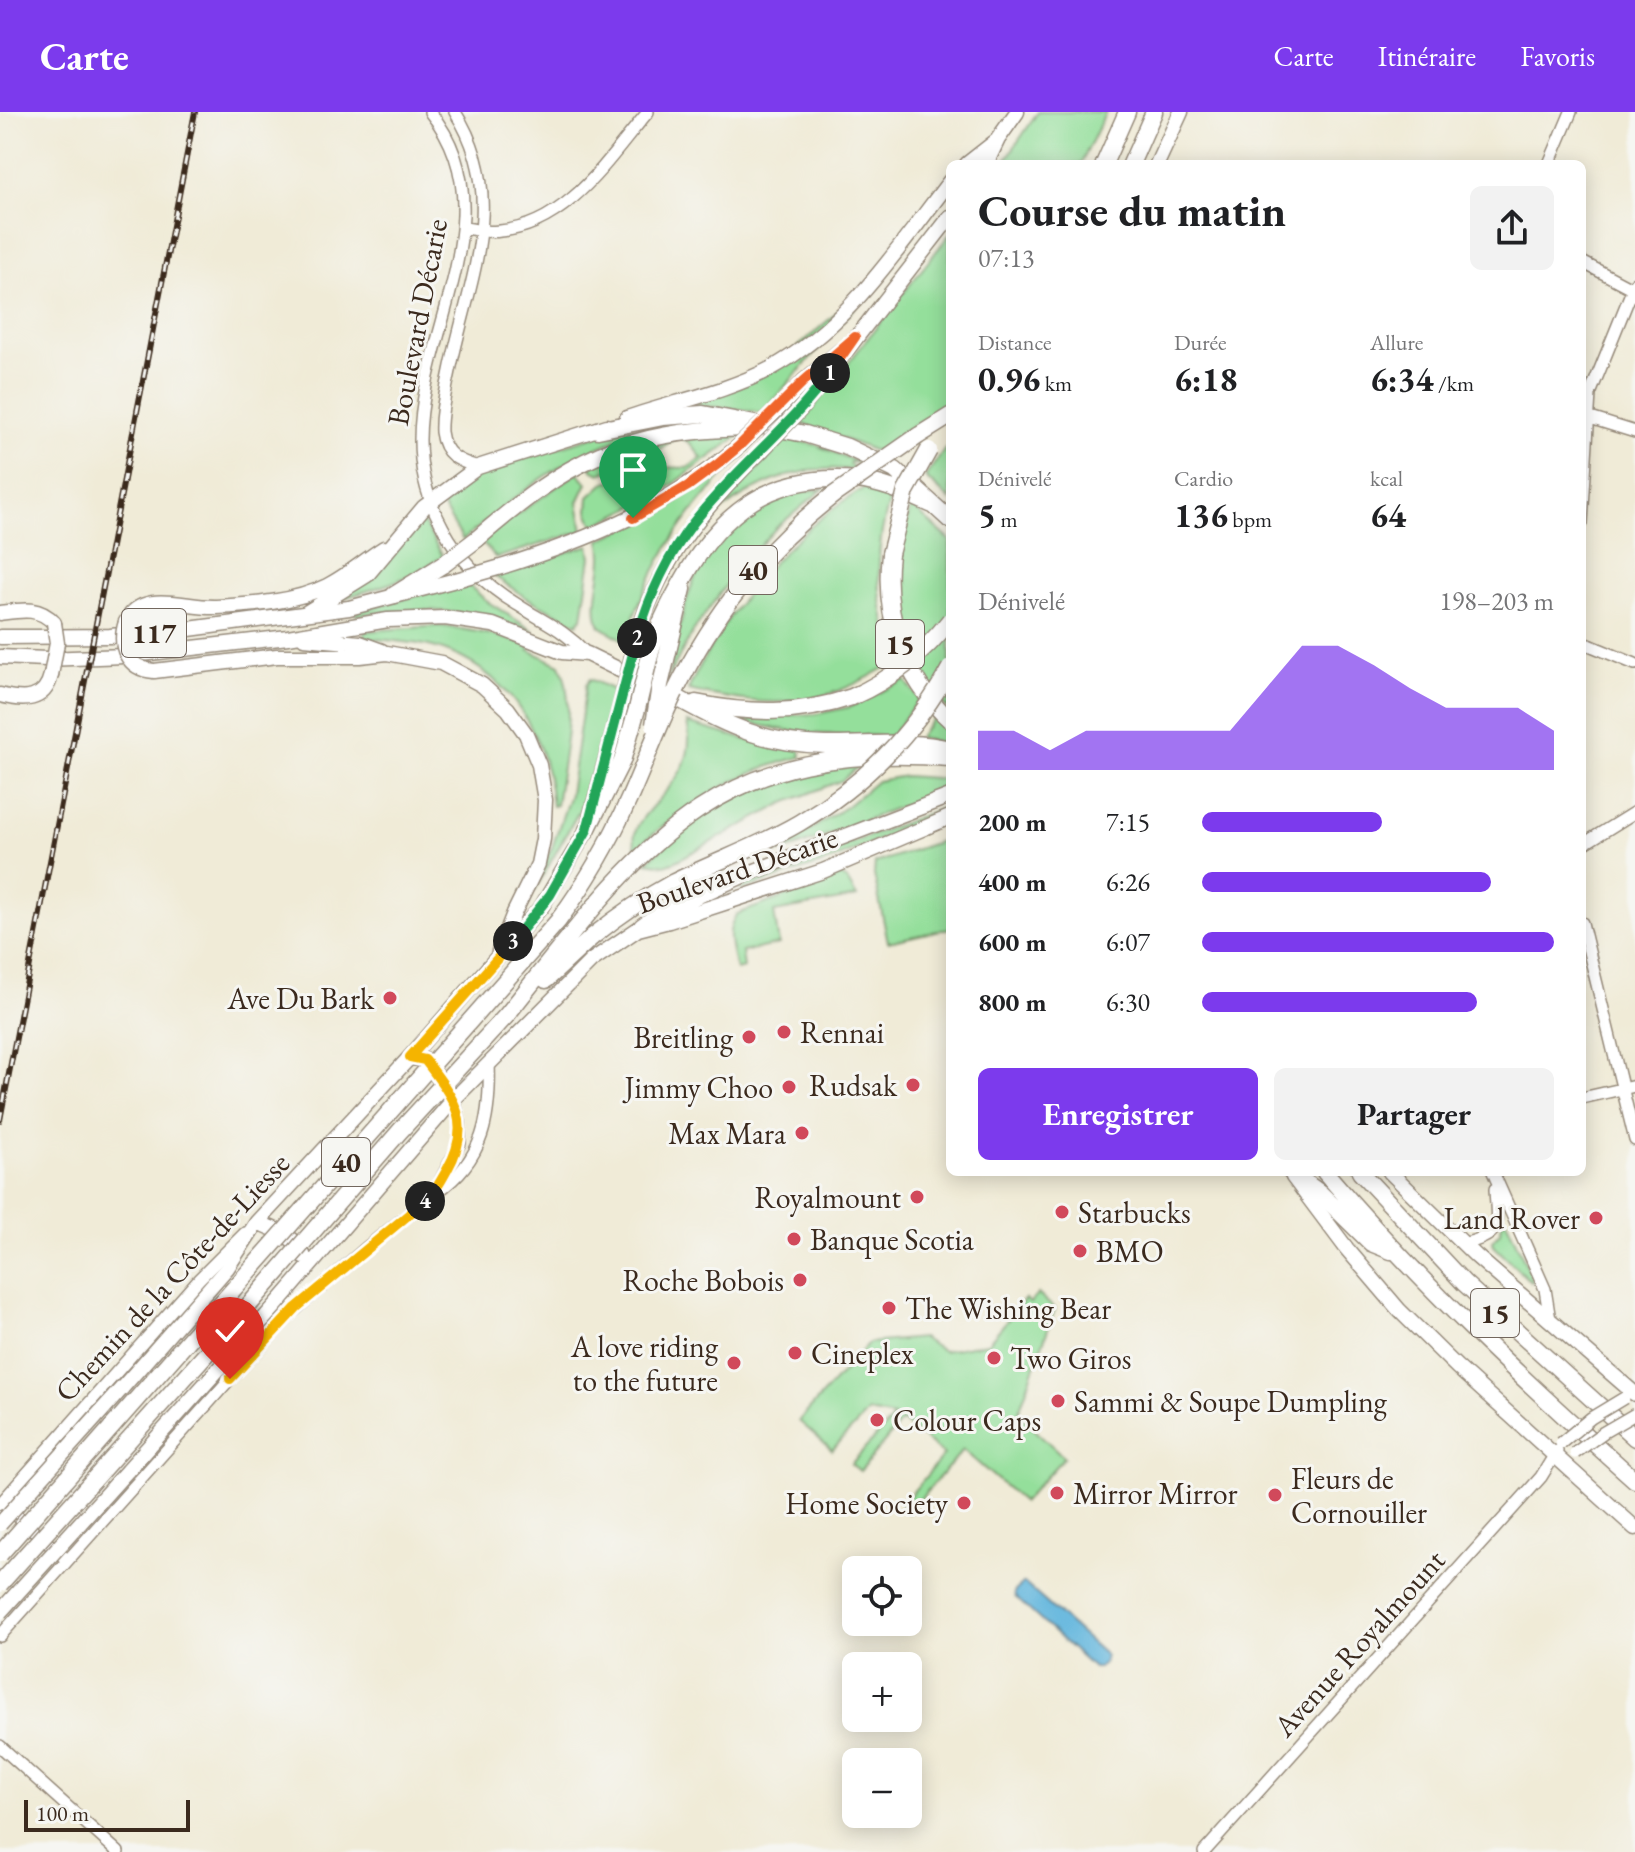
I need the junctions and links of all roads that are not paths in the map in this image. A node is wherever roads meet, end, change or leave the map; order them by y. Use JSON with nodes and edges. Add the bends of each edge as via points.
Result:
{"nodes":[{"id":1,"x":430,"y":112,"type":"edge"},
{"id":2,"x":455,"y":112,"type":"edge"},
{"id":3,"x":648,"y":112,"type":"edge"},
{"id":4,"x":1017,"y":112,"type":"edge"},
{"id":5,"x":1127,"y":112,"type":"edge"},
{"id":6,"x":1154,"y":112,"type":"edge"},
{"id":7,"x":1181,"y":112,"type":"edge"},
{"id":8,"x":1571,"y":112,"type":"edge"},
{"id":9,"x":998,"y":139,"type":"junction"},
{"id":10,"x":972,"y":160,"type":"edge"},
{"id":11,"x":988,"y":160,"type":"edge"},
{"id":12,"x":1106,"y":160,"type":"edge"},
{"id":13,"x":1133,"y":160,"type":"edge"},
{"id":14,"x":1159,"y":160,"type":"edge"},
{"id":15,"x":1551,"y":160,"type":"edge"},
{"id":16,"x":946,"y":186,"type":"edge"},
{"id":17,"x":946,"y":222,"type":"edge"},
{"id":18,"x":463,"y":228,"type":"junction"},
{"id":19,"x":482,"y":230,"type":"junction"},
{"id":20,"x":1586,"y":264,"type":"edge"},
{"id":21,"x":1634,"y":287,"type":"edge"},
{"id":22,"x":855,"y":337,"type":"junction"},
{"id":23,"x":1587,"y":417,"type":"junction"},
{"id":24,"x":946,"y":422,"type":"edge"},
{"id":25,"x":946,"y":425,"type":"edge"},
{"id":26,"x":779,"y":427,"type":"junction"},
{"id":27,"x":598,"y":430,"type":"junction"},
{"id":28,"x":1635,"y":432,"type":"edge"},
{"id":29,"x":1586,"y":434,"type":"edge"},
{"id":30,"x":478,"y":467,"type":"junction"},
{"id":31,"x":431,"y":501,"type":"junction"},
{"id":32,"x":933,"y":505,"type":"junction"},
{"id":33,"x":946,"y":516,"type":"edge"},
{"id":34,"x":391,"y":543,"type":"junction"},
{"id":35,"x":687,"y":572,"type":"junction"},
{"id":36,"x":394,"y":595,"type":"junction"},
{"id":37,"x":0,"y":613,"type":"edge"},
{"id":38,"x":306,"y":613,"type":"junction"},
{"id":39,"x":946,"y":625,"type":"edge"},
{"id":40,"x":0,"y":637,"type":"edge"},
{"id":41,"x":288,"y":637,"type":"junction"},
{"id":42,"x":1586,"y":644,"type":"edge"},
{"id":43,"x":387,"y":653,"type":"junction"},
{"id":44,"x":587,"y":654,"type":"junction"},
{"id":45,"x":641,"y":655,"type":"junction"},
{"id":46,"x":0,"y":657,"type":"edge"},
{"id":47,"x":1635,"y":664,"type":"edge"},
{"id":48,"x":946,"y":674,"type":"edge"},
{"id":49,"x":0,"y":695,"type":"edge"},
{"id":50,"x":679,"y":699,"type":"junction"},
{"id":51,"x":946,"y":715,"type":"edge"},
{"id":52,"x":651,"y":742,"type":"junction"},
{"id":53,"x":946,"y":748,"type":"edge"},
{"id":54,"x":946,"y":758,"type":"edge"},
{"id":55,"x":946,"y":798,"type":"edge"},
{"id":56,"x":1635,"y":812,"type":"edge"},
{"id":57,"x":946,"y":819,"type":"edge"},
{"id":58,"x":587,"y":830,"type":"joint"},
{"id":59,"x":1586,"y":843,"type":"edge"},
{"id":60,"x":638,"y":929,"type":"junction"},
{"id":61,"x":1586,"y":940,"type":"edge"},
{"id":62,"x":497,"y":957,"type":"junction"},
{"id":63,"x":506,"y":1016,"type":"junction"},
{"id":64,"x":410,"y":1057,"type":"junction"},
{"id":65,"x":489,"y":1063,"type":"junction"},
{"id":66,"x":1635,"y":1086,"type":"edge"},
{"id":67,"x":1622,"y":1089,"type":"junction"},
{"id":68,"x":1586,"y":1097,"type":"edge"},
{"id":69,"x":454,"y":1099,"type":"junction"},
{"id":70,"x":1635,"y":1140,"type":"edge"},
{"id":71,"x":1293,"y":1176,"type":"edge"},
{"id":72,"x":1296,"y":1176,"type":"edge"},
{"id":73,"x":1329,"y":1176,"type":"edge"},
{"id":74,"x":1364,"y":1176,"type":"edge"},
{"id":75,"x":1394,"y":1176,"type":"edge"},
{"id":76,"x":1494,"y":1176,"type":"edge"},
{"id":77,"x":433,"y":1195,"type":"junction"},
{"id":78,"x":257,"y":1222,"type":"junction"},
{"id":79,"x":1463,"y":1244,"type":"junction"},
{"id":80,"x":1396,"y":1253,"type":"junction"},
{"id":81,"x":307,"y":1269,"type":"junction"},
{"id":82,"x":1550,"y":1320,"type":"junction"},
{"id":83,"x":1631,"y":1395,"type":"edge"},
{"id":84,"x":1635,"y":1414,"type":"edge"},
{"id":85,"x":1635,"y":1438,"type":"edge"},
{"id":86,"x":1559,"y":1458,"type":"junction"},
{"id":87,"x":1635,"y":1480,"type":"edge"},
{"id":88,"x":1,"y":1503,"type":"edge"},
{"id":89,"x":0,"y":1524,"type":"edge"},
{"id":90,"x":1635,"y":1528,"type":"edge"},
{"id":91,"x":0,"y":1554,"type":"edge"},
{"id":92,"x":67,"y":1560,"type":"junction"},
{"id":93,"x":0,"y":1584,"type":"edge"},
{"id":94,"x":0,"y":1612,"type":"edge"},
{"id":95,"x":0,"y":1636,"type":"edge"},
{"id":96,"x":0,"y":1746,"type":"edge"},
{"id":97,"x":118,"y":1852,"type":"edge"},
{"id":98,"x":1204,"y":1852,"type":"edge"}],
"edges":[{"from":1,"to":18,"type":"street","name":"Boulevard Décarie","via":[[458,163]]},
{"from":2,"to":19,"type":"street","name":"Boulevard Décarie","via":[[481,172]]},
{"from":3,"to":19,"type":"street","via":[[561,207],[517,228]]},
{"from":4,"to":9,"type":"main road"},
{"from":5,"to":12,"type":"highway"},
{"from":6,"to":13,"type":"highway"},
{"from":7,"to":14,"type":"main road"},
{"from":8,"to":15,"type":"street"},
{"from":9,"to":10,"type":"main road"},
{"from":9,"to":11,"type":"main road"},
{"from":16,"to":27,"type":"main road","via":[[859,295],[807,345],[749,378]]},
{"from":17,"to":22,"type":"main road"},
{"from":18,"to":19,"type":"street"},
{"from":18,"to":31,"type":"street","name":"Boulevard Décarie","via":[[421,424],[421,459]]},
{"from":19,"to":30,"type":"street","name":"Boulevard Décarie","via":[[441,426],[450,455]]},
{"from":20,"to":21,"type":"street"},
{"from":21,"to":23,"type":"street","via":[[1593,384]]},
{"from":22,"to":36,"type":"main road","bridge":true,"via":[[739,446],[688,486],[619,525],[566,547]]},
{"from":22,"to":45,"type":"main road","bridge":true,"via":[[800,410],[711,502],[677,547],[652,594]]},
{"from":23,"to":28,"type":"street"},
{"from":23,"to":29,"type":"street"},
{"from":24,"to":52,"type":"highway","number":"40","bridge":true,"via":[[840,490],[761,561],[698,647]]},
{"from":25,"to":51,"type":"highway","number":"15","bridge":true,"via":[[909,482],[897,516],[889,600],[900,645],[921,686]]},
{"from":26,"to":27,"type":"highway","via":[[703,414]]},
{"from":26,"to":32,"type":"highway","via":[[875,460],[903,475]]},
{"from":26,"to":36,"type":"highway","bridge":true,"via":[[683,432],[607,451],[544,484],[444,564]]},
{"from":27,"to":30,"type":"main road"},
{"from":30,"to":31,"type":"main road"},
{"from":31,"to":34,"type":"main road"},
{"from":31,"to":44,"type":"street","name":"Boulevard Décarie","via":[[450,541],[479,576],[571,636]]},
{"from":32,"to":33,"type":"highway"},
{"from":32,"to":35,"type":"highway","via":[[858,480],[787,486],[730,517]]},
{"from":34,"to":38,"type":"main road","via":[[359,582]]},
{"from":34,"to":43,"type":"main road","bridge":true,"via":[[341,578],[307,593],[215,608],[149,602],[134,610],[122,638],[126,655],[137,666],[154,671],[277,656]]},
{"from":35,"to":45,"type":"highway"},
{"from":35,"to":52,"type":"highway","bridge":true},
{"from":36,"to":38,"type":"main road"},
{"from":37,"to":49,"type":"main road","bridge":true,"via":[[46,614],[54,623],[57,643],[47,687],[21,700]]},
{"from":38,"to":40,"type":"main road","number":"117","via":[[131,635]]},
{"from":39,"to":50,"type":"highway","bridge":true,"via":[[903,668],[852,697],[815,708],[774,713]]},
{"from":41,"to":43,"type":"main road","via":[[360,643]]},
{"from":41,"to":44,"type":"main road","via":[[388,620],[445,618],[493,625],[562,652]]},
{"from":41,"to":46,"type":"main road","number":"117","via":[[124,656]]},
{"from":42,"to":47,"type":"street"},
{"from":43,"to":62,"type":"main road","via":[[441,663],[482,685],[515,717],[537,757],[545,800],[542,848]]},
{"from":44,"to":50,"type":"main road"},
{"from":45,"to":58,"type":"highway","bridge":true,"via":[[622,761]]},
{"from":48,"to":63,"type":"highway","number":"40","bridge":true,"via":[[892,749],[849,789],[797,824],[641,902],[592,937]]},
{"from":50,"to":53,"type":"highway","via":[[731,728],[782,741]]},
{"from":52,"to":91,"type":"highway","number":"40","bridge":true,"via":[[608,842],[545,938]]},
{"from":54,"to":63,"type":"highway","via":[[829,760],[790,767],[729,791],[660,838],[605,894]]},
{"from":55,"to":60,"type":"main road","via":[[747,874],[656,915]]},
{"from":56,"to":59,"type":"street"},
{"from":57,"to":60,"type":"main road","name":"Boulevard Décarie","via":[[823,871]]},
{"from":58,"to":62,"type":"main road","name":"Chemin de la Côte-de-Liesse","via":[[542,906]]},
{"from":60,"to":65,"type":"main road","name":"Boulevard Décarie","via":[[591,961]]},
{"from":61,"to":67,"type":"street"},
{"from":62,"to":64,"type":"main road","name":"Chemin de la Côte-de-Liesse"},
{"from":63,"to":93,"type":"highway","number":"40","bridge":true},
{"from":64,"to":69,"type":"main road","via":[[425,1060]]},
{"from":64,"to":78,"type":"main road","name":"Chemin de la Côte-de-Liesse"},
{"from":65,"to":69,"type":"main road"},
{"from":65,"to":77,"type":"street","via":[[490,1096],[482,1136],[463,1171]]},
{"from":66,"to":67,"type":"street"},
{"from":67,"to":68,"type":"street"},
{"from":67,"to":70,"type":"street"},
{"from":69,"to":77,"type":"street","via":[[460,1143]]},
{"from":69,"to":81,"type":"main road"},
{"from":71,"to":86,"type":"main road","via":[[1399,1310]]},
{"from":72,"to":80,"type":"highway","via":[[1371,1243]]},
{"from":73,"to":80,"type":"highway","number":"15"},
{"from":74,"to":85,"type":"highway","number":"15","via":[[1471,1291]]},
{"from":75,"to":79,"type":"main road"},
{"from":76,"to":79,"type":"street","via":[[1497,1219],[1492,1232]]},
{"from":76,"to":82,"type":"street","via":[[1545,1289]]},
{"from":77,"to":92,"type":"street","via":[[280,1323]]},
{"from":78,"to":81,"type":"main road","via":[[294,1241]]},
{"from":78,"to":88,"type":"street","name":"Chemin de la Côte-de-Liesse","via":[[217,1259]]},
{"from":78,"to":89,"type":"main road","bridge":true,"via":[[227,1268]]},
{"from":79,"to":82,"type":"main road"},
{"from":80,"to":87,"type":"highway","number":"15","via":[[1483,1343]]},
{"from":81,"to":94,"type":"main road","bridge":true},
{"from":82,"to":83,"type":"main road"},
{"from":83,"to":86,"type":"street","bridge":true,"via":[[1568,1436]]},
{"from":84,"to":86,"type":"street","bridge":true},
{"from":86,"to":90,"type":"main road"},
{"from":86,"to":98,"type":"street","name":"Avenue Royalmount"},
{"from":88,"to":92,"type":"street"},
{"from":92,"to":95,"type":"street"},
{"from":96,"to":97,"type":"street"}]}
